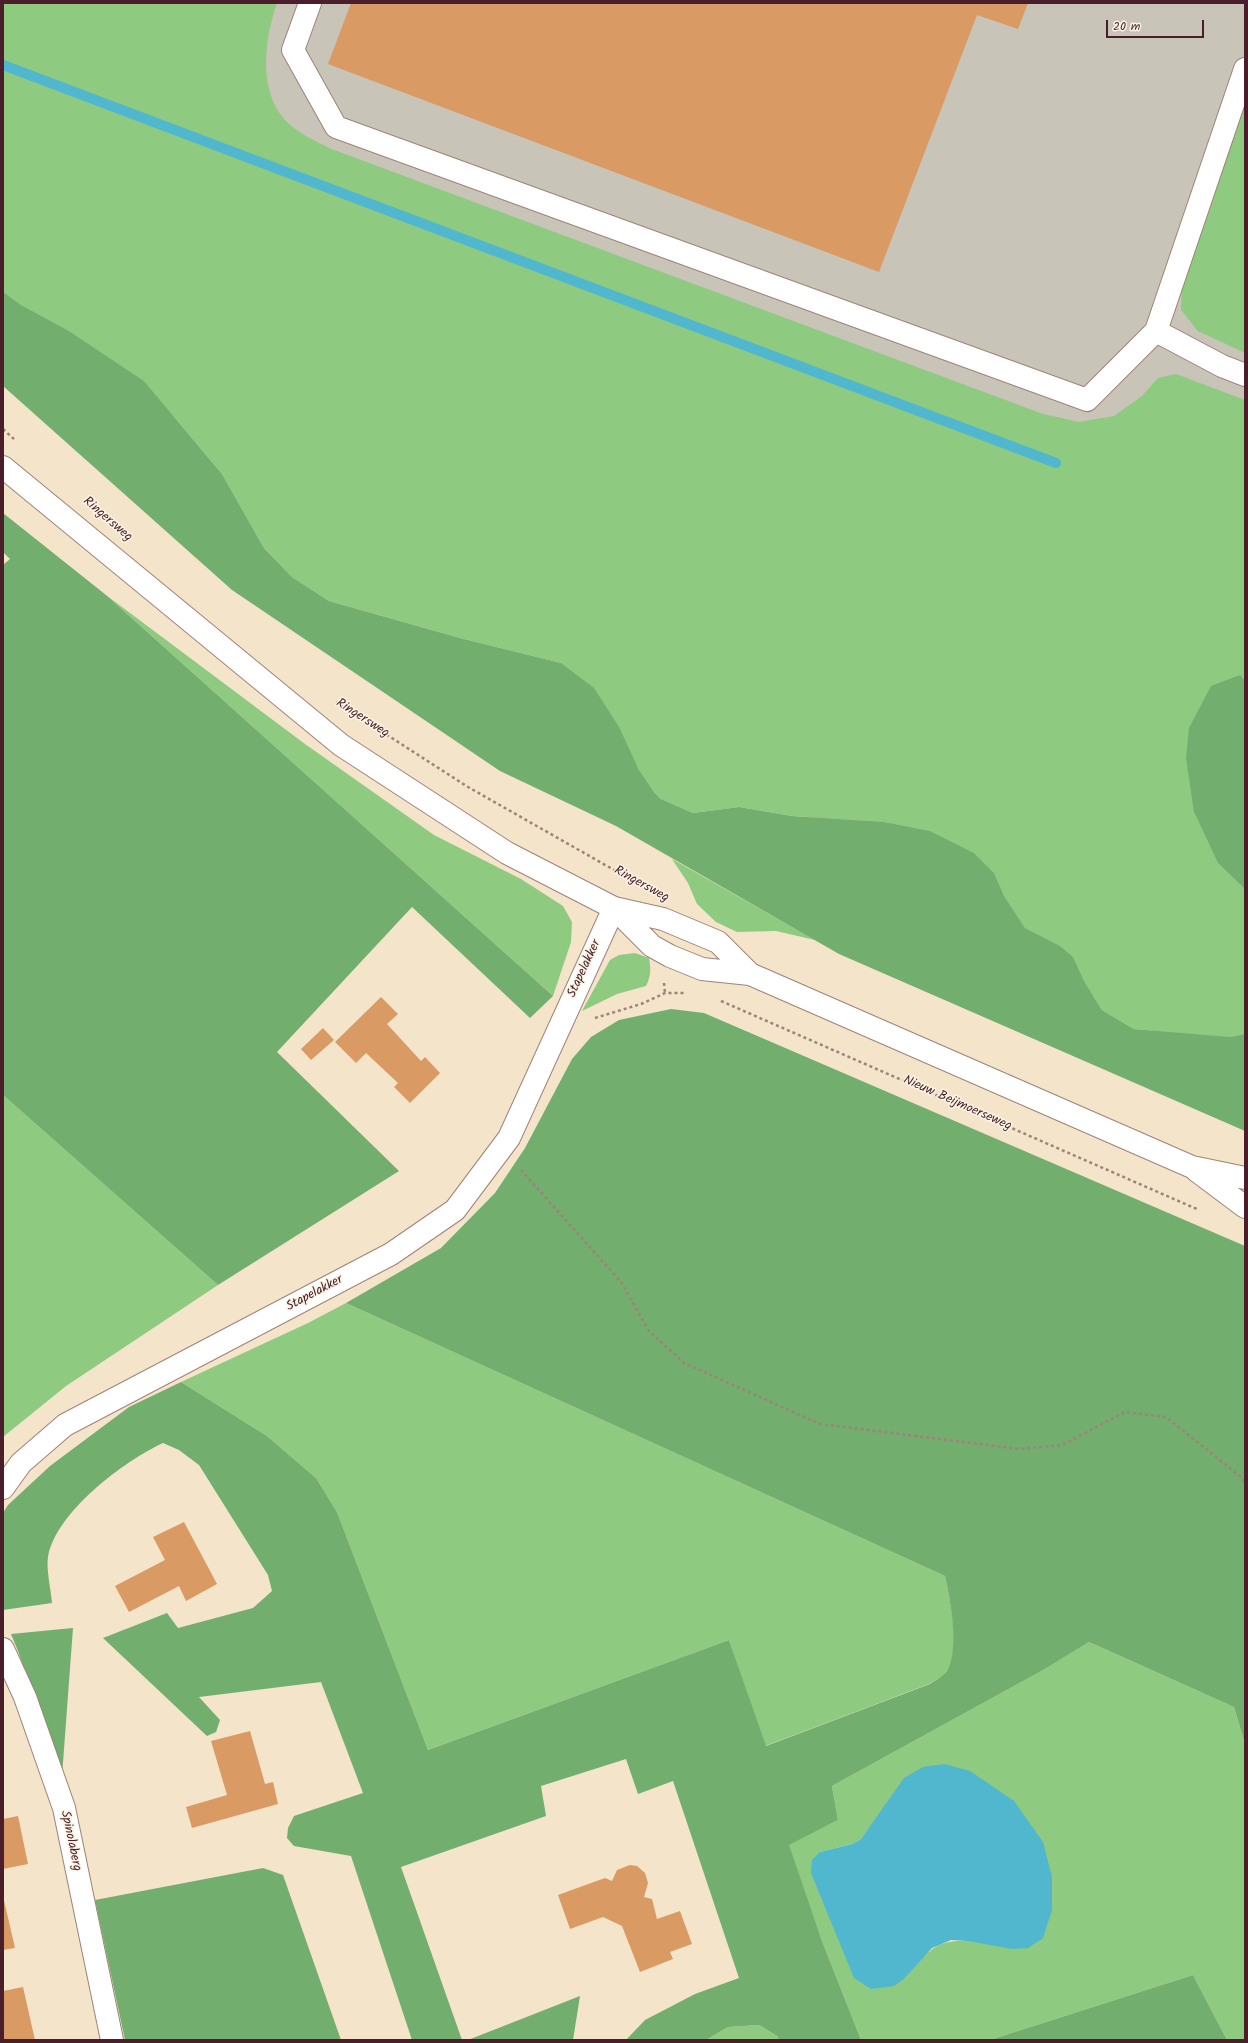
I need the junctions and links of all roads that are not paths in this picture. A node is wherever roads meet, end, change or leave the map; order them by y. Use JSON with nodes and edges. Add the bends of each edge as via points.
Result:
{"nodes":[{"id":1,"x":310,"y":3,"type":"edge"},
{"id":2,"x":1245,"y":69,"type":"edge"},
{"id":3,"x":1156,"y":331,"type":"junction"},
{"id":4,"x":1245,"y":375,"type":"edge"},
{"id":5,"x":3,"y":466,"type":"edge"},
{"id":6,"x":614,"y":908,"type":"junction"},
{"id":7,"x":750,"y":974,"type":"junction"},
{"id":8,"x":1192,"y":1167,"type":"junction"},
{"id":9,"x":1245,"y":1178,"type":"edge"},
{"id":10,"x":1245,"y":1207,"type":"edge"},
{"id":11,"x":3,"y":1488,"type":"edge"},
{"id":12,"x":3,"y":1649,"type":"edge"},
{"id":13,"x":112,"y":2040,"type":"edge"}],
"edges":[{"from":1,"to":3,"type":"main road","via":[[293,50],[336,127],[1088,400]]},
{"from":2,"to":3,"type":"main road"},
{"from":3,"to":4,"type":"main road","via":[[1222,366]]},
{"from":5,"to":6,"type":"main road","name":"Ringersweg","via":[[341,745],[507,853]]},
{"from":6,"to":7,"type":"main road","via":[[663,919],[718,942]]},
{"from":6,"to":7,"type":"main road","via":[[652,946],[670,956],[702,969]]},
{"from":6,"to":11,"type":"main road","name":"Stapelakker","via":[[508,1138],[455,1210],[391,1254],[65,1425],[21,1463]]},
{"from":7,"to":8,"type":"main road"},
{"from":8,"to":9,"type":"main road"},
{"from":8,"to":10,"type":"main road"},
{"from":12,"to":13,"type":"main road","name":"Spinolaberg","via":[[25,1697],[64,1808]]}]}
